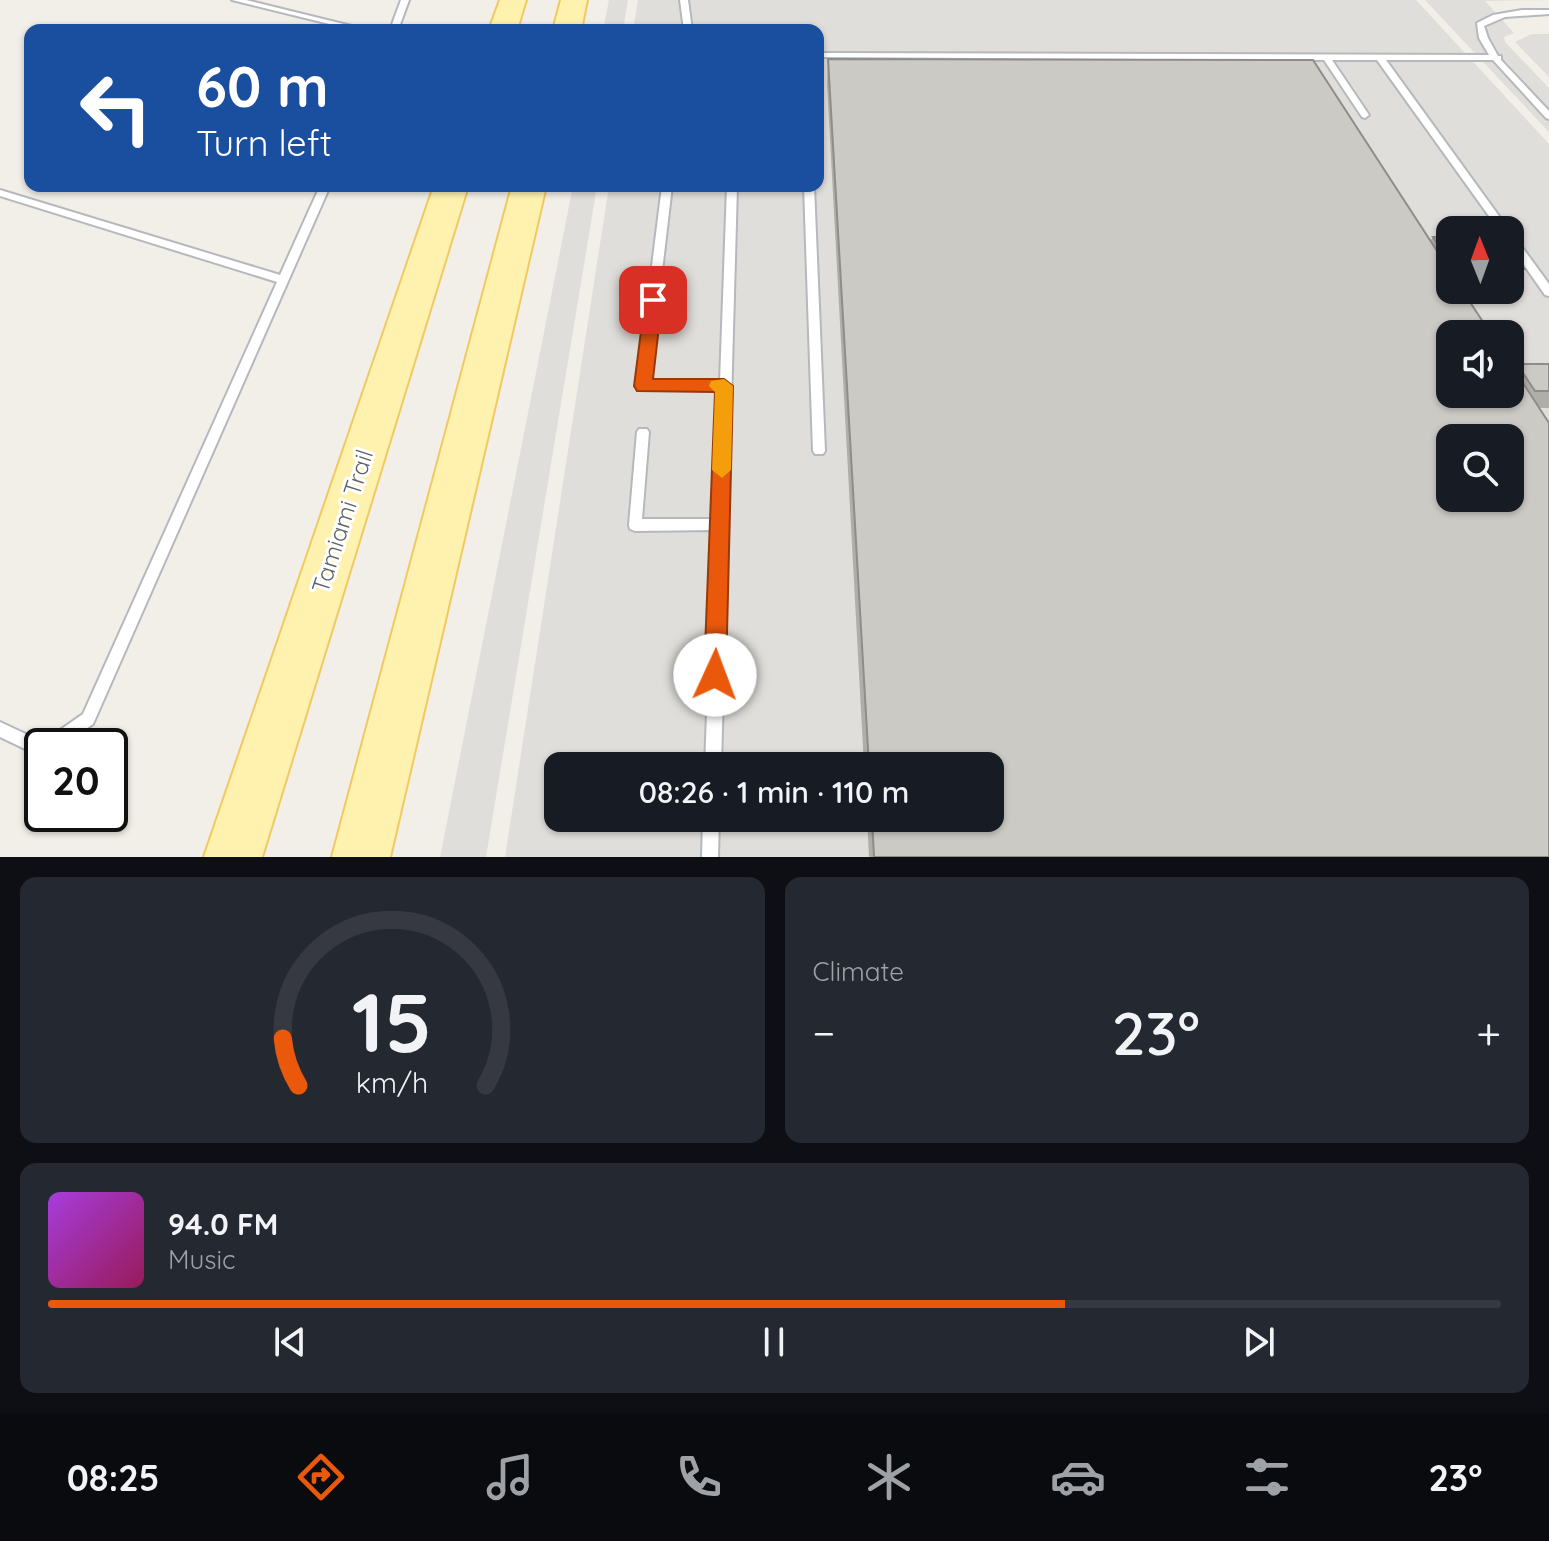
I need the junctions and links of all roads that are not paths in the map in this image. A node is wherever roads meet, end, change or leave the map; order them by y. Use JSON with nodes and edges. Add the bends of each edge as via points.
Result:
{"nodes":[{"id":1,"x":236,"y":0,"type":"edge"},
{"id":2,"x":405,"y":0,"type":"edge"},
{"id":3,"x":513,"y":0,"type":"edge"},
{"id":4,"x":574,"y":0,"type":"edge"},
{"id":5,"x":684,"y":0,"type":"edge"},
{"id":6,"x":1549,"y":12,"type":"edge"},
{"id":7,"x":338,"y":24,"type":"edge"},
{"id":8,"x":396,"y":24,"type":"edge"},
{"id":9,"x":505,"y":24,"type":"edge"},
{"id":10,"x":568,"y":24,"type":"edge"},
{"id":11,"x":687,"y":24,"type":"edge"},
{"id":12,"x":824,"y":55,"type":"edge"},
{"id":13,"x":1326,"y":57,"type":"junction"},
{"id":14,"x":1380,"y":58,"type":"junction"},
{"id":15,"x":1498,"y":58,"type":"junction"},
{"id":16,"x":1365,"y":115,"type":"dead end"},
{"id":17,"x":1549,"y":116,"type":"edge"},
{"id":18,"x":322,"y":192,"type":"edge"},
{"id":19,"x":449,"y":192,"type":"edge"},
{"id":20,"x":527,"y":192,"type":"edge"},
{"id":21,"x":666,"y":192,"type":"edge"},
{"id":22,"x":732,"y":192,"type":"edge"},
{"id":23,"x":809,"y":192,"type":"edge"},
{"id":24,"x":0,"y":193,"type":"edge"},
{"id":25,"x":1494,"y":216,"type":"edge"},
{"id":26,"x":1524,"y":257,"type":"edge"},
{"id":27,"x":283,"y":280,"type":"junction"},
{"id":28,"x":1549,"y":292,"type":"edge"},
{"id":29,"x":724,"y":386,"type":"junction"},
{"id":30,"x":643,"y":432,"type":"dead end"},
{"id":31,"x":819,"y":451,"type":"dead end"},
{"id":32,"x":720,"y":524,"type":"junction"},
{"id":33,"x":75,"y":728,"type":"edge"},
{"id":34,"x":0,"y":729,"type":"edge"},
{"id":35,"x":24,"y":740,"type":"edge"},
{"id":36,"x":713,"y":752,"type":"edge"},
{"id":37,"x":711,"y":832,"type":"edge"},
{"id":38,"x":233,"y":857,"type":"edge"},
{"id":39,"x":361,"y":857,"type":"edge"},
{"id":40,"x":710,"y":857,"type":"edge"}],
"edges":[{"from":1,"to":7,"type":"lane"},
{"from":2,"to":8,"type":"lane"},
{"from":3,"to":9,"type":"main road"},
{"from":4,"to":10,"type":"main road"},
{"from":5,"to":11,"type":"lane"},
{"from":6,"to":15,"type":"lane","via":[[1512,12],[1480,25]]},
{"from":12,"to":13,"type":"lane"},
{"from":13,"to":14,"type":"lane"},
{"from":13,"to":16,"type":"lane"},
{"from":14,"to":15,"type":"lane"},
{"from":14,"to":25,"type":"lane"},
{"from":15,"to":17,"type":"lane"},
{"from":18,"to":27,"type":"lane"},
{"from":19,"to":38,"type":"main road","name":"Tamiami Trail"},
{"from":20,"to":39,"type":"main road"},
{"from":21,"to":29,"type":"lane","via":[[643,386]]},
{"from":22,"to":29,"type":"lane"},
{"from":23,"to":31,"type":"lane"},
{"from":24,"to":27,"type":"lane"},
{"from":26,"to":28,"type":"lane"},
{"from":27,"to":33,"type":"lane","via":[[88,719]]},
{"from":29,"to":32,"type":"lane"},
{"from":30,"to":32,"type":"lane","via":[[635,525]]},
{"from":32,"to":36,"type":"lane"},
{"from":34,"to":35,"type":"lane"},
{"from":37,"to":40,"type":"lane"}]}
